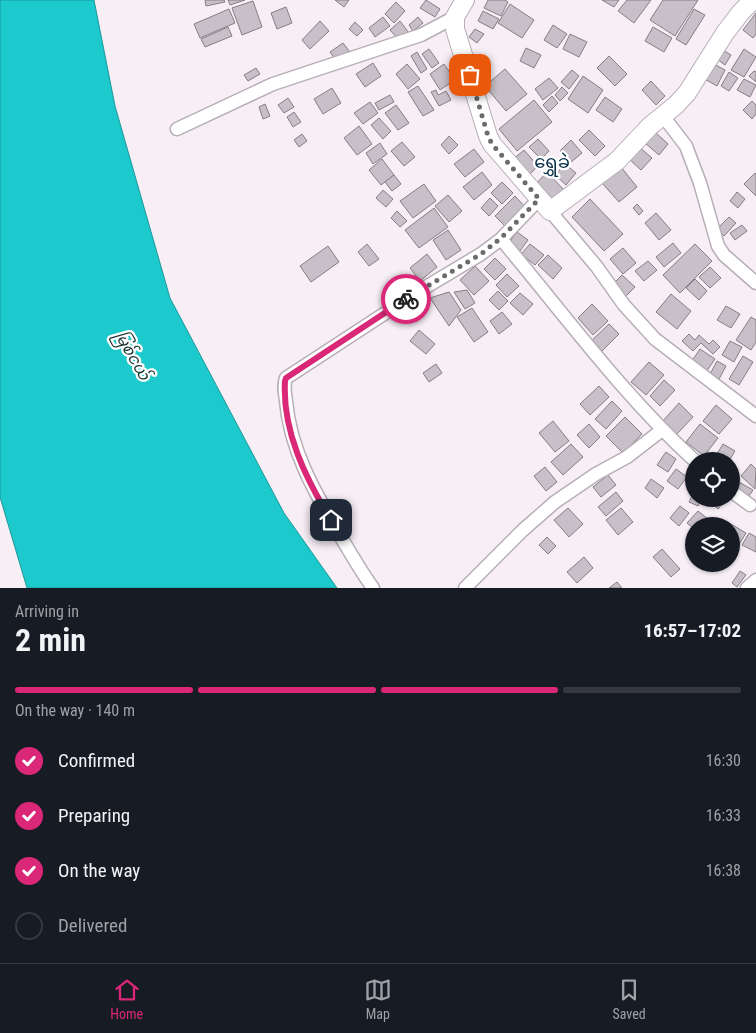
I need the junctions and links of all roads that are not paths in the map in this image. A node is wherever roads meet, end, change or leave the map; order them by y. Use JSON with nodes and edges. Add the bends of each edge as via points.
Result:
{"nodes":[{"id":1,"x":465,"y":0,"type":"edge"},
{"id":2,"x":754,"y":2,"type":"edge"},
{"id":3,"x":455,"y":17,"type":"junction"},
{"id":4,"x":663,"y":116,"type":"junction"},
{"id":5,"x":177,"y":128,"type":"dead end"},
{"id":6,"x":544,"y":205,"type":"junction"},
{"id":7,"x":501,"y":238,"type":"junction"},
{"id":8,"x":756,"y":284,"type":"edge"},
{"id":9,"x":756,"y":416,"type":"edge"},
{"id":10,"x":662,"y":430,"type":"junction"},
{"id":11,"x":685,"y":452,"type":"edge"},
{"id":12,"x":740,"y":498,"type":"edge"},
{"id":13,"x":750,"y":505,"type":"dead end"},
{"id":14,"x":756,"y":580,"type":"edge"},
{"id":15,"x":373,"y":588,"type":"edge"},
{"id":16,"x":465,"y":588,"type":"edge"},
{"id":17,"x":748,"y":588,"type":"edge"}],
"edges":[{"from":1,"to":3,"type":"street"},
{"from":2,"to":4,"type":"street","via":[[741,12],[725,33],[687,93]]},
{"from":3,"to":5,"type":"street","via":[[421,35],[273,84]]},
{"from":3,"to":6,"type":"street","via":[[455,29],[488,136]]},
{"from":4,"to":6,"type":"street","via":[[617,161]]},
{"from":4,"to":8,"type":"street","via":[[686,146],[718,246]]},
{"from":6,"to":7,"type":"street"},
{"from":6,"to":9,"type":"street","via":[[655,338]]},
{"from":7,"to":10,"type":"street"},
{"from":7,"to":15,"type":"street","via":[[286,378],[288,421],[300,462],[321,504]]},
{"from":10,"to":11,"type":"street"},
{"from":10,"to":16,"type":"street","via":[[627,457],[555,502]]},
{"from":12,"to":13,"type":"street"},
{"from":14,"to":17,"type":"street"}]}
